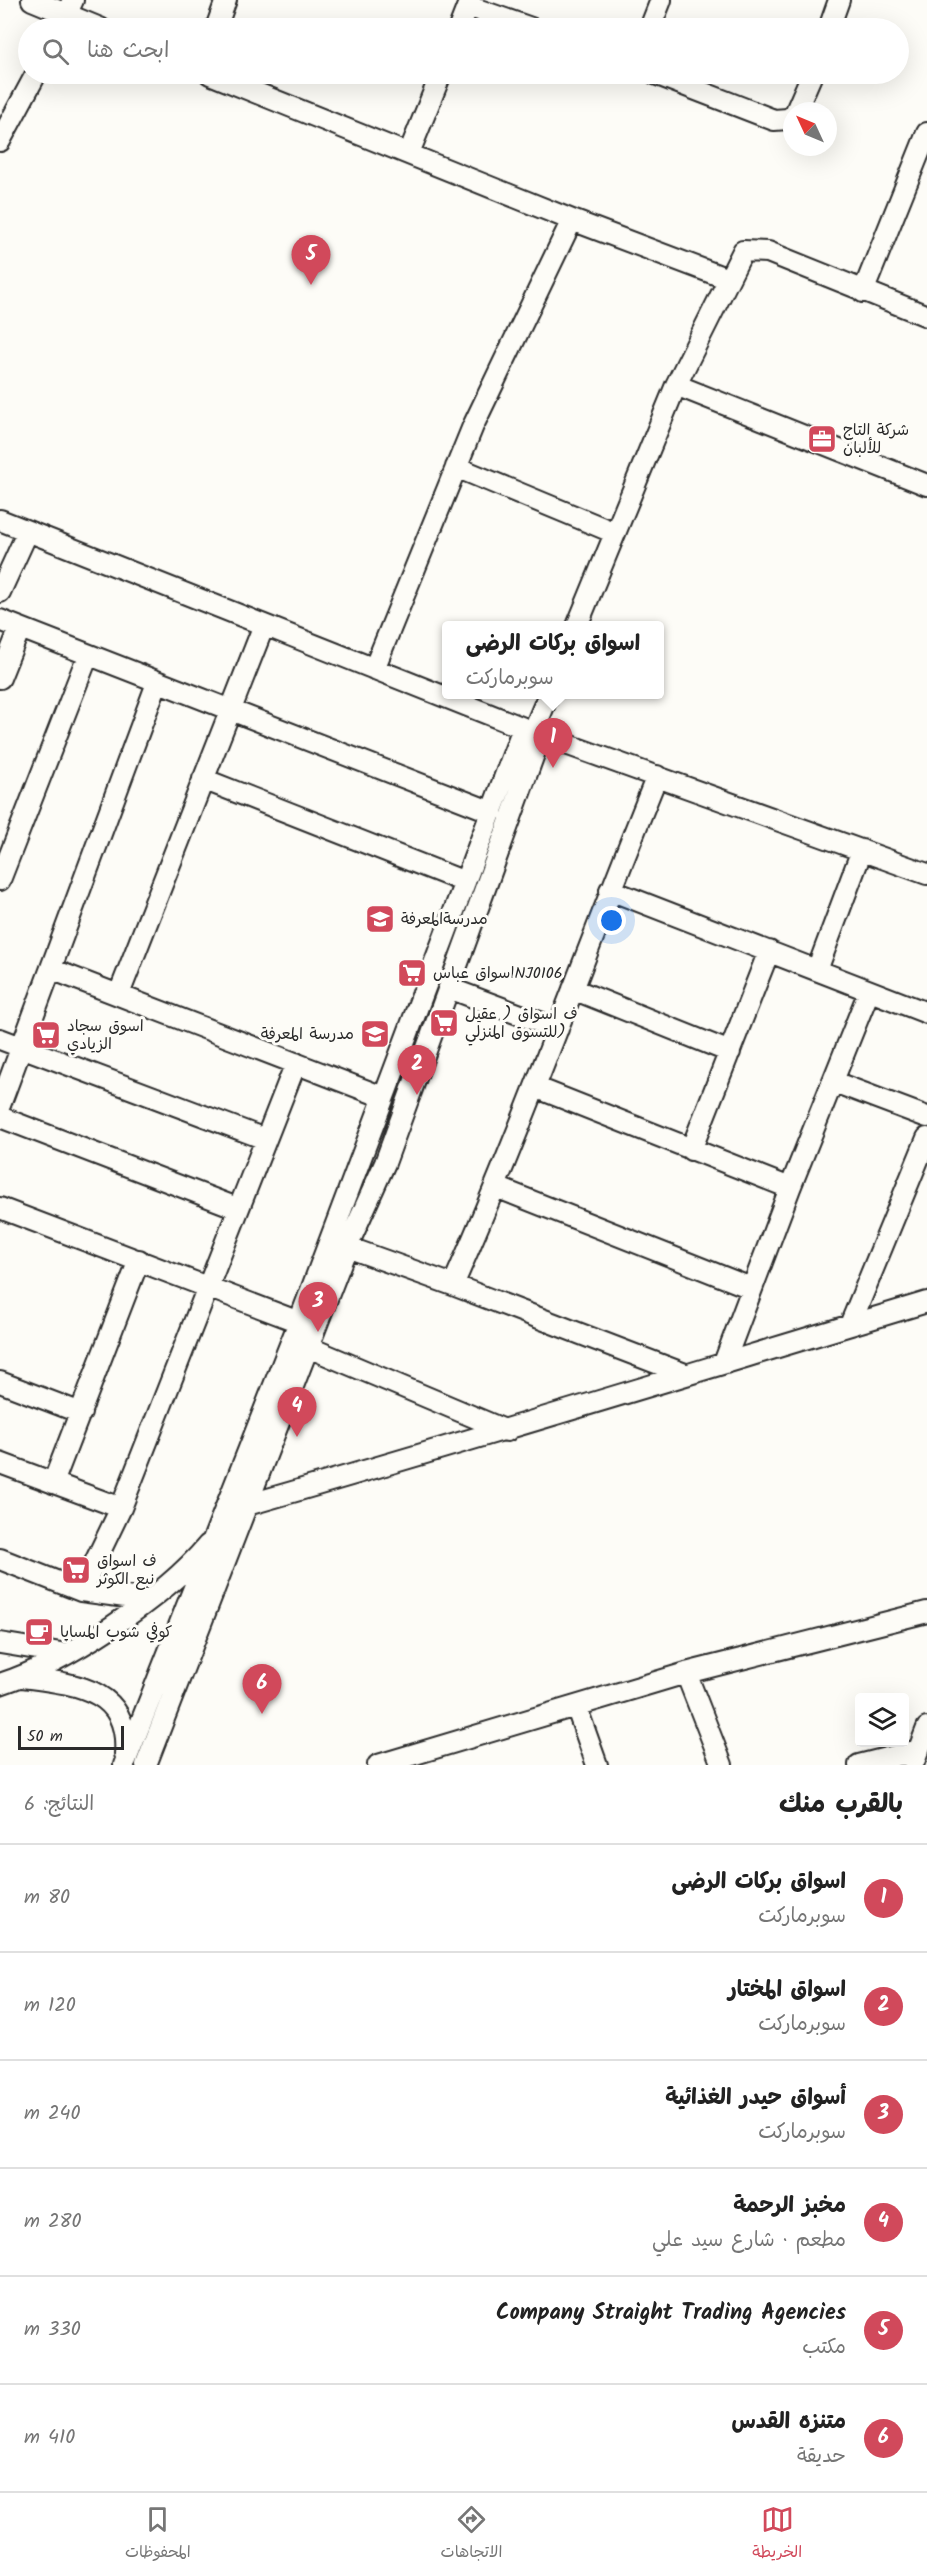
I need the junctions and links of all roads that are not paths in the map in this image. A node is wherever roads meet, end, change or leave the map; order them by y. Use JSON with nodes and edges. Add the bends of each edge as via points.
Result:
{"nodes":[{"id":1,"x":32,"y":0,"type":"edge"},
{"id":2,"x":226,"y":0,"type":"edge"},
{"id":3,"x":661,"y":0,"type":"edge"},
{"id":4,"x":839,"y":0,"type":"edge"},
{"id":5,"x":469,"y":3,"type":"edge"},
{"id":6,"x":66,"y":14,"type":"edge"},
{"id":7,"x":220,"y":18,"type":"edge"},
{"id":8,"x":463,"y":18,"type":"edge"},
{"id":9,"x":506,"y":18,"type":"edge"},
{"id":10,"x":654,"y":18,"type":"edge"},
{"id":11,"x":833,"y":18,"type":"edge"},
{"id":12,"x":31,"y":84,"type":"edge"},
{"id":13,"x":235,"y":84,"type":"edge"},
{"id":14,"x":437,"y":84,"type":"edge"},
{"id":15,"x":681,"y":84,"type":"edge"},
{"id":16,"x":807,"y":84,"type":"edge"},
{"id":17,"x":798,"y":102,"type":"edge"},
{"id":18,"x":783,"y":118,"type":"edge"},
{"id":19,"x":927,"y":133,"type":"edge"},
{"id":20,"x":0,"y":141,"type":"edge"},
{"id":21,"x":409,"y":153,"type":"junction"},
{"id":22,"x":572,"y":220,"type":"junction"},
{"id":23,"x":728,"y":279,"type":"junction"},
{"id":24,"x":863,"y":292,"type":"junction"},
{"id":25,"x":927,"y":316,"type":"edge"},
{"id":26,"x":676,"y":385,"type":"junction"},
{"id":27,"x":456,"y":467,"type":"junction"},
{"id":28,"x":927,"y":485,"type":"edge"},
{"id":29,"x":0,"y":520,"type":"edge"},
{"id":30,"x":28,"y":531,"type":"junction"},
{"id":31,"x":615,"y":533,"type":"junction"},
{"id":32,"x":0,"y":592,"type":"edge"},
{"id":33,"x":0,"y":620,"type":"edge"},
{"id":34,"x":579,"y":621,"type":"edge"},
{"id":35,"x":264,"y":625,"type":"junction"},
{"id":36,"x":20,"y":628,"type":"junction"},
{"id":37,"x":88,"y":655,"type":"junction"},
{"id":38,"x":374,"y":669,"type":"junction"},
{"id":39,"x":0,"y":678,"type":"edge"},
{"id":40,"x":157,"y":683,"type":"junction"},
{"id":41,"x":442,"y":696,"type":"edge"},
{"id":42,"x":449,"y":699,"type":"edge"},
{"id":43,"x":547,"y":699,"type":"edge"},
{"id":44,"x":230,"y":711,"type":"junction"},
{"id":45,"x":532,"y":732,"type":"junction"},
{"id":46,"x":657,"y":776,"type":"junction"},
{"id":47,"x":203,"y":779,"type":"junction"},
{"id":48,"x":492,"y":812,"type":"junction"},
{"id":49,"x":862,"y":850,"type":"junction"},
{"id":50,"x":927,"y":874,"type":"edge"},
{"id":51,"x":0,"y":880,"type":"edge"},
{"id":52,"x":465,"y":882,"type":"junction"},
{"id":53,"x":610,"y":890,"type":"junction"},
{"id":54,"x":769,"y":951,"type":"junction"},
{"id":55,"x":51,"y":969,"type":"junction"},
{"id":56,"x":818,"y":970,"type":"junction"},
{"id":57,"x":449,"y":988,"type":"junction"},
{"id":58,"x":573,"y":989,"type":"junction"},
{"id":59,"x":869,"y":991,"type":"junction"},
{"id":60,"x":119,"y":994,"type":"junction"},
{"id":61,"x":927,"y":1013,"type":"edge"},
{"id":62,"x":558,"y":1029,"type":"junction"},
{"id":63,"x":0,"y":1039,"type":"edge"},
{"id":64,"x":21,"y":1047,"type":"junction"},
{"id":65,"x":730,"y":1052,"type":"junction"},
{"id":66,"x":296,"y":1063,"type":"junction"},
{"id":67,"x":834,"y":1082,"type":"junction"},
{"id":68,"x":536,"y":1087,"type":"junction"},
{"id":69,"x":383,"y":1097,"type":"junction"},
{"id":70,"x":0,"y":1105,"type":"edge"},
{"id":71,"x":0,"y":1117,"type":"edge"},
{"id":72,"x":927,"y":1117,"type":"edge"},
{"id":73,"x":927,"y":1138,"type":"edge"},
{"id":74,"x":265,"y":1139,"type":"junction"},
{"id":75,"x":691,"y":1150,"type":"junction"},
{"id":76,"x":362,"y":1156,"type":"junction"},
{"id":77,"x":385,"y":1163,"type":"junction"},
{"id":78,"x":496,"y":1187,"type":"junction"},
{"id":79,"x":790,"y":1188,"type":"junction"},
{"id":80,"x":0,"y":1208,"type":"edge"},
{"id":81,"x":237,"y":1208,"type":"junction"},
{"id":82,"x":347,"y":1247,"type":"junction"},
{"id":83,"x":139,"y":1260,"type":"junction"},
{"id":84,"x":453,"y":1285,"type":"junction"},
{"id":85,"x":209,"y":1287,"type":"junction"},
{"id":86,"x":751,"y":1288,"type":"junction"},
{"id":87,"x":927,"y":1302,"type":"edge"},
{"id":88,"x":299,"y":1322,"type":"junction"},
{"id":89,"x":850,"y":1325,"type":"junction"},
{"id":90,"x":308,"y":1347,"type":"junction"},
{"id":91,"x":724,"y":1363,"type":"junction"},
{"id":92,"x":685,"y":1374,"type":"junction"},
{"id":93,"x":0,"y":1382,"type":"edge"},
{"id":94,"x":81,"y":1413,"type":"junction"},
{"id":95,"x":507,"y":1431,"type":"junction"},
{"id":96,"x":0,"y":1463,"type":"edge"},
{"id":97,"x":53,"y":1483,"type":"junction"},
{"id":98,"x":248,"y":1505,"type":"junction"},
{"id":99,"x":121,"y":1508,"type":"junction"},
{"id":100,"x":217,"y":1534,"type":"junction"},
{"id":101,"x":0,"y":1559,"type":"edge"},
{"id":102,"x":81,"y":1591,"type":"junction"},
{"id":103,"x":148,"y":1600,"type":"junction"},
{"id":104,"x":927,"y":1612,"type":"edge"},
{"id":105,"x":0,"y":1643,"type":"edge"},
{"id":106,"x":67,"y":1654,"type":"junction"},
{"id":107,"x":686,"y":1673,"type":"junction"},
{"id":108,"x":23,"y":1677,"type":"junction"},
{"id":109,"x":0,"y":1684,"type":"edge"},
{"id":110,"x":576,"y":1706,"type":"junction"},
{"id":111,"x":927,"y":1728,"type":"edge"},
{"id":112,"x":916,"y":1757,"type":"edge"},
{"id":113,"x":124,"y":1765,"type":"edge"},
{"id":114,"x":146,"y":1765,"type":"edge"},
{"id":115,"x":378,"y":1765,"type":"edge"},
{"id":116,"x":597,"y":1765,"type":"edge"},
{"id":117,"x":722,"y":1765,"type":"edge"},
{"id":118,"x":859,"y":1765,"type":"edge"}],
"edges":[{"from":1,"to":6,"type":"street"},
{"from":2,"to":7,"type":"street"},
{"from":3,"to":10,"type":"street"},
{"from":4,"to":11,"type":"street"},
{"from":5,"to":8,"type":"street"},
{"from":5,"to":9,"type":"street"},
{"from":12,"to":20,"type":"street"},
{"from":13,"to":21,"type":"street"},
{"from":14,"to":21,"type":"street"},
{"from":15,"to":18,"type":"street","via":[[774,120]]},
{"from":16,"to":17,"type":"street"},
{"from":19,"to":24,"type":"street"},
{"from":21,"to":22,"type":"street"},
{"from":22,"to":23,"type":"street"},
{"from":22,"to":27,"type":"street"},
{"from":23,"to":24,"type":"street","via":[[743,251],[768,252]]},
{"from":23,"to":26,"type":"street"},
{"from":24,"to":25,"type":"street"},
{"from":26,"to":28,"type":"street"},
{"from":26,"to":31,"type":"street"},
{"from":27,"to":31,"type":"street"},
{"from":27,"to":38,"type":"street"},
{"from":29,"to":30,"type":"street"},
{"from":30,"to":32,"type":"street"},
{"from":30,"to":35,"type":"street"},
{"from":31,"to":34,"type":"street"},
{"from":33,"to":36,"type":"street"},
{"from":35,"to":38,"type":"street"},
{"from":35,"to":44,"type":"street"},
{"from":36,"to":37,"type":"street"},
{"from":36,"to":39,"type":"street"},
{"from":37,"to":40,"type":"street"},
{"from":37,"to":51,"type":"street"},
{"from":38,"to":41,"type":"street"},
{"from":40,"to":44,"type":"street"},
{"from":40,"to":55,"type":"street"},
{"from":42,"to":45,"type":"street"},
{"from":43,"to":45,"type":"street"},
{"from":44,"to":47,"type":"street"},
{"from":44,"to":48,"type":"street"},
{"from":45,"to":46,"type":"street"},
{"from":45,"to":48,"type":"street"},
{"from":45,"to":57,"type":"street"},
{"from":46,"to":49,"type":"street"},
{"from":46,"to":53,"type":"street"},
{"from":47,"to":52,"type":"street"},
{"from":47,"to":60,"type":"street"},
{"from":48,"to":52,"type":"street"},
{"from":49,"to":50,"type":"street"},
{"from":49,"to":56,"type":"street"},
{"from":52,"to":69,"type":"street"},
{"from":53,"to":54,"type":"street"},
{"from":53,"to":58,"type":"street"},
{"from":54,"to":56,"type":"street"},
{"from":54,"to":65,"type":"street"},
{"from":55,"to":60,"type":"street"},
{"from":55,"to":64,"type":"street"},
{"from":56,"to":59,"type":"street"},
{"from":57,"to":62,"type":"street"},
{"from":57,"to":77,"type":"street"},
{"from":58,"to":62,"type":"street"},
{"from":58,"to":65,"type":"street"},
{"from":59,"to":61,"type":"street"},
{"from":59,"to":67,"type":"street"},
{"from":60,"to":66,"type":"street"},
{"from":62,"to":68,"type":"street"},
{"from":63,"to":64,"type":"street"},
{"from":64,"to":70,"type":"street"},
{"from":64,"to":74,"type":"street"},
{"from":65,"to":75,"type":"street"},
{"from":66,"to":69,"type":"street"},
{"from":66,"to":74,"type":"street"},
{"from":67,"to":72,"type":"street"},
{"from":67,"to":79,"type":"street"},
{"from":68,"to":75,"type":"street"},
{"from":68,"to":78,"type":"street"},
{"from":69,"to":76,"type":"street"},
{"from":71,"to":81,"type":"street"},
{"from":73,"to":89,"type":"street"},
{"from":74,"to":81,"type":"street"},
{"from":75,"to":79,"type":"street"},
{"from":76,"to":77,"type":"street"},
{"from":76,"to":88,"type":"street"},
{"from":77,"to":82,"type":"street"},
{"from":78,"to":84,"type":"street"},
{"from":78,"to":86,"type":"street"},
{"from":79,"to":86,"type":"street"},
{"from":80,"to":83,"type":"street"},
{"from":81,"to":85,"type":"street"},
{"from":82,"to":84,"type":"street"},
{"from":82,"to":90,"type":"street"},
{"from":83,"to":85,"type":"street"},
{"from":83,"to":94,"type":"street"},
{"from":84,"to":92,"type":"street"},
{"from":85,"to":88,"type":"street"},
{"from":85,"to":99,"type":"street"},
{"from":86,"to":91,"type":"street"},
{"from":87,"to":89,"type":"street"},
{"from":88,"to":100,"type":"street"},
{"from":89,"to":91,"type":"street"},
{"from":90,"to":95,"type":"street"},
{"from":90,"to":98,"type":"street"},
{"from":91,"to":92,"type":"street"},
{"from":92,"to":95,"type":"street"},
{"from":93,"to":94,"type":"street"},
{"from":94,"to":97,"type":"street"},
{"from":95,"to":98,"type":"street"},
{"from":96,"to":97,"type":"street"},
{"from":97,"to":99,"type":"street"},
{"from":98,"to":114,"type":"street"},
{"from":99,"to":102,"type":"street"},
{"from":100,"to":103,"type":"street","via":[[197,1558]]},
{"from":100,"to":113,"type":"street"},
{"from":101,"to":102,"type":"street"},
{"from":102,"to":103,"type":"street"},
{"from":103,"to":106,"type":"street"},
{"from":104,"to":107,"type":"street"},
{"from":105,"to":106,"type":"street"},
{"from":106,"to":108,"type":"street"},
{"from":107,"to":110,"type":"street"},
{"from":107,"to":117,"type":"street"},
{"from":108,"to":109,"type":"street"},
{"from":108,"to":113,"type":"street","via":[[83,1687],[101,1696],[122,1722]]},
{"from":110,"to":115,"type":"street"},
{"from":110,"to":116,"type":"street"},
{"from":111,"to":112,"type":"street"},
{"from":112,"to":118,"type":"street"}]}
